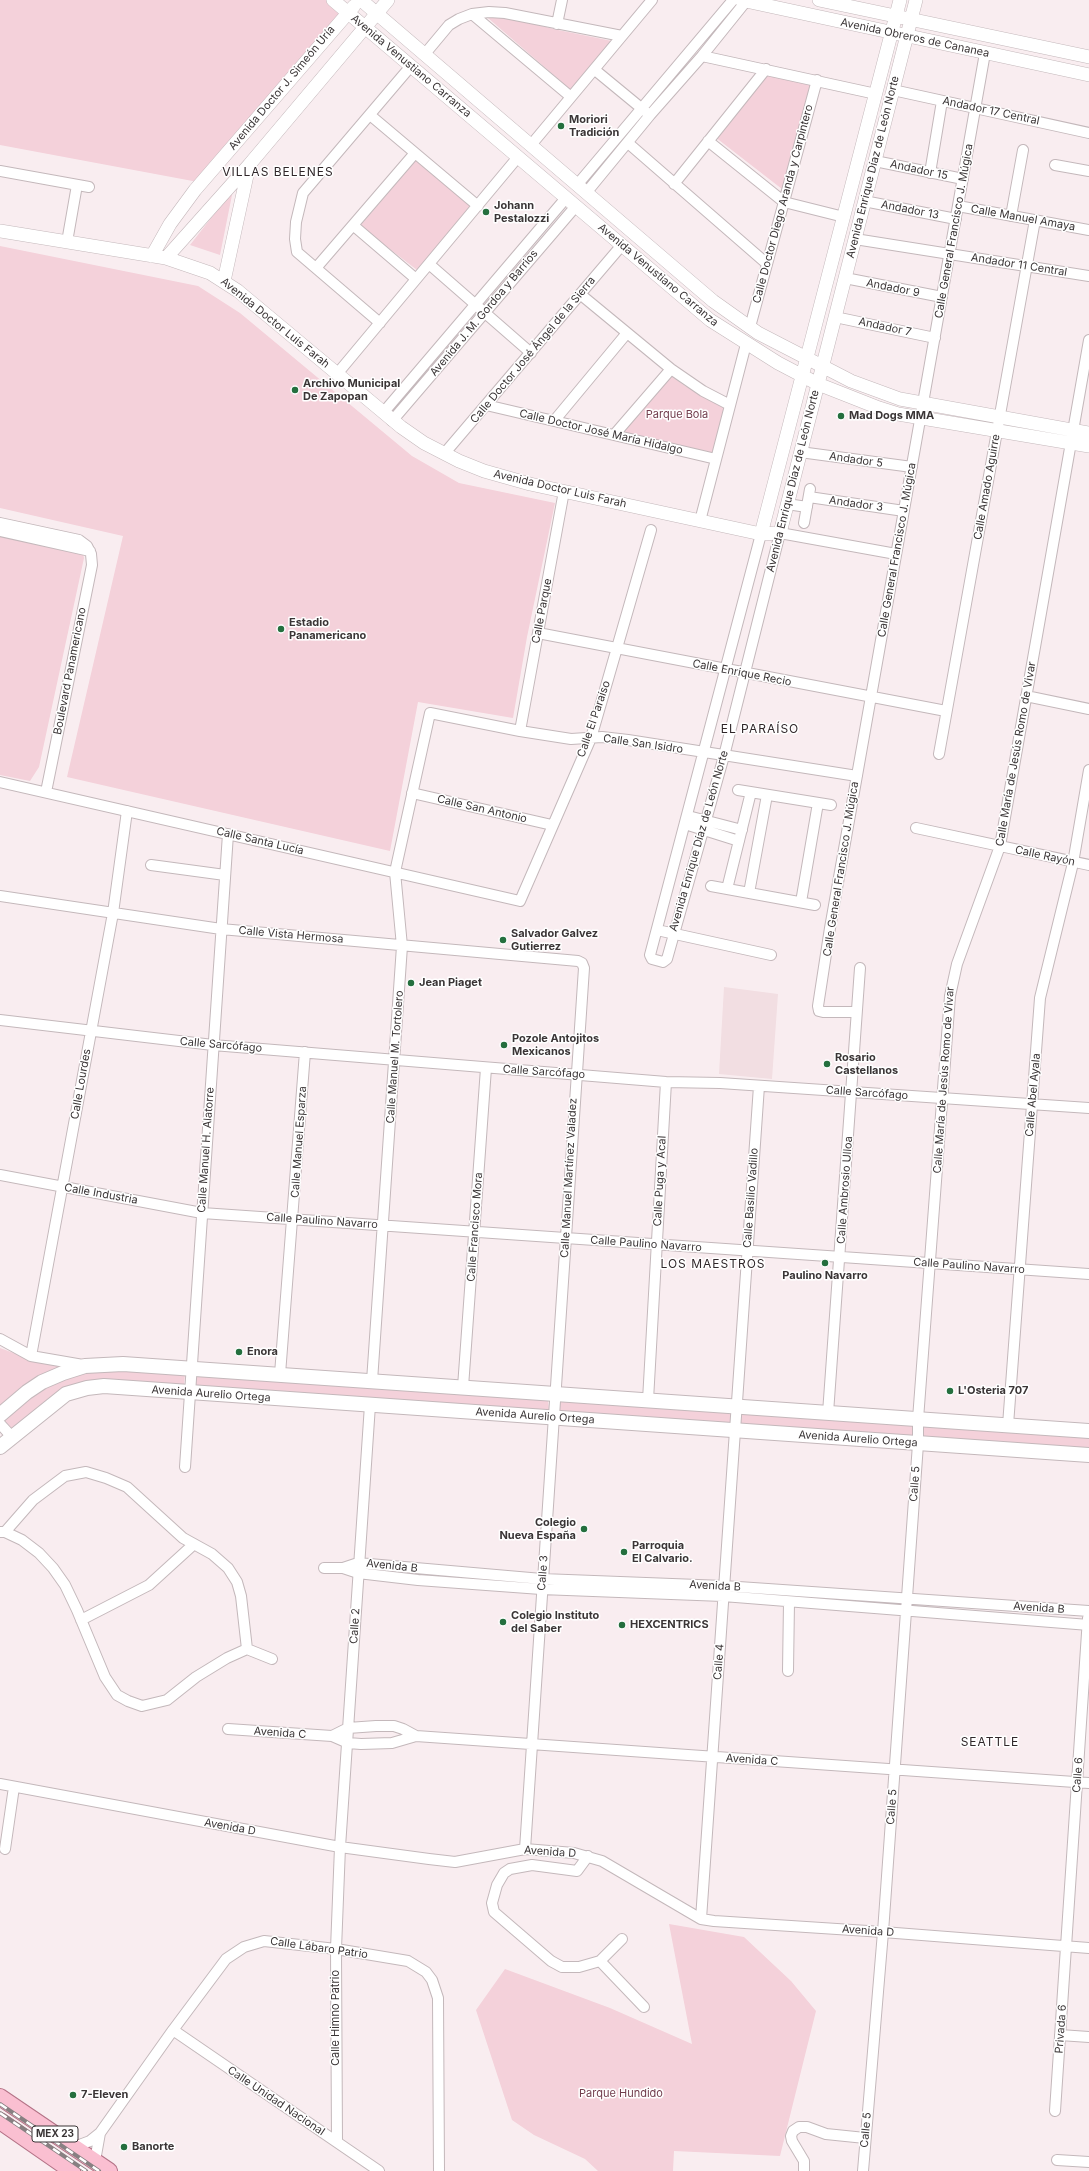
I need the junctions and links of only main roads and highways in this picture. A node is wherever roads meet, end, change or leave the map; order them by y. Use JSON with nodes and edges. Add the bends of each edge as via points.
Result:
{"nodes":[{"id":1,"x":0,"y":1415,"type":"edge"},
{"id":2,"x":1089,"y":1431,"type":"edge"},
{"id":3,"x":0,"y":1447,"type":"edge"},
{"id":4,"x":1089,"y":1455,"type":"edge"},
{"id":5,"x":0,"y":2097,"type":"edge"},
{"id":6,"x":0,"y":2122,"type":"edge"},
{"id":7,"x":72,"y":2171,"type":"edge"},
{"id":8,"x":110,"y":2171,"type":"edge"}],
"edges":[{"from":1,"to":2,"type":"main road","via":[[42,1382],[85,1366],[124,1364]]},
{"from":3,"to":4,"type":"main road","name":"Avenida Aurelio Ortega","via":[[58,1399],[74,1391],[104,1386]]},
{"from":5,"to":8,"type":"main road","number":"MEX 23"},
{"from":6,"to":7,"type":"main road","number":"MEX 23"}]}
